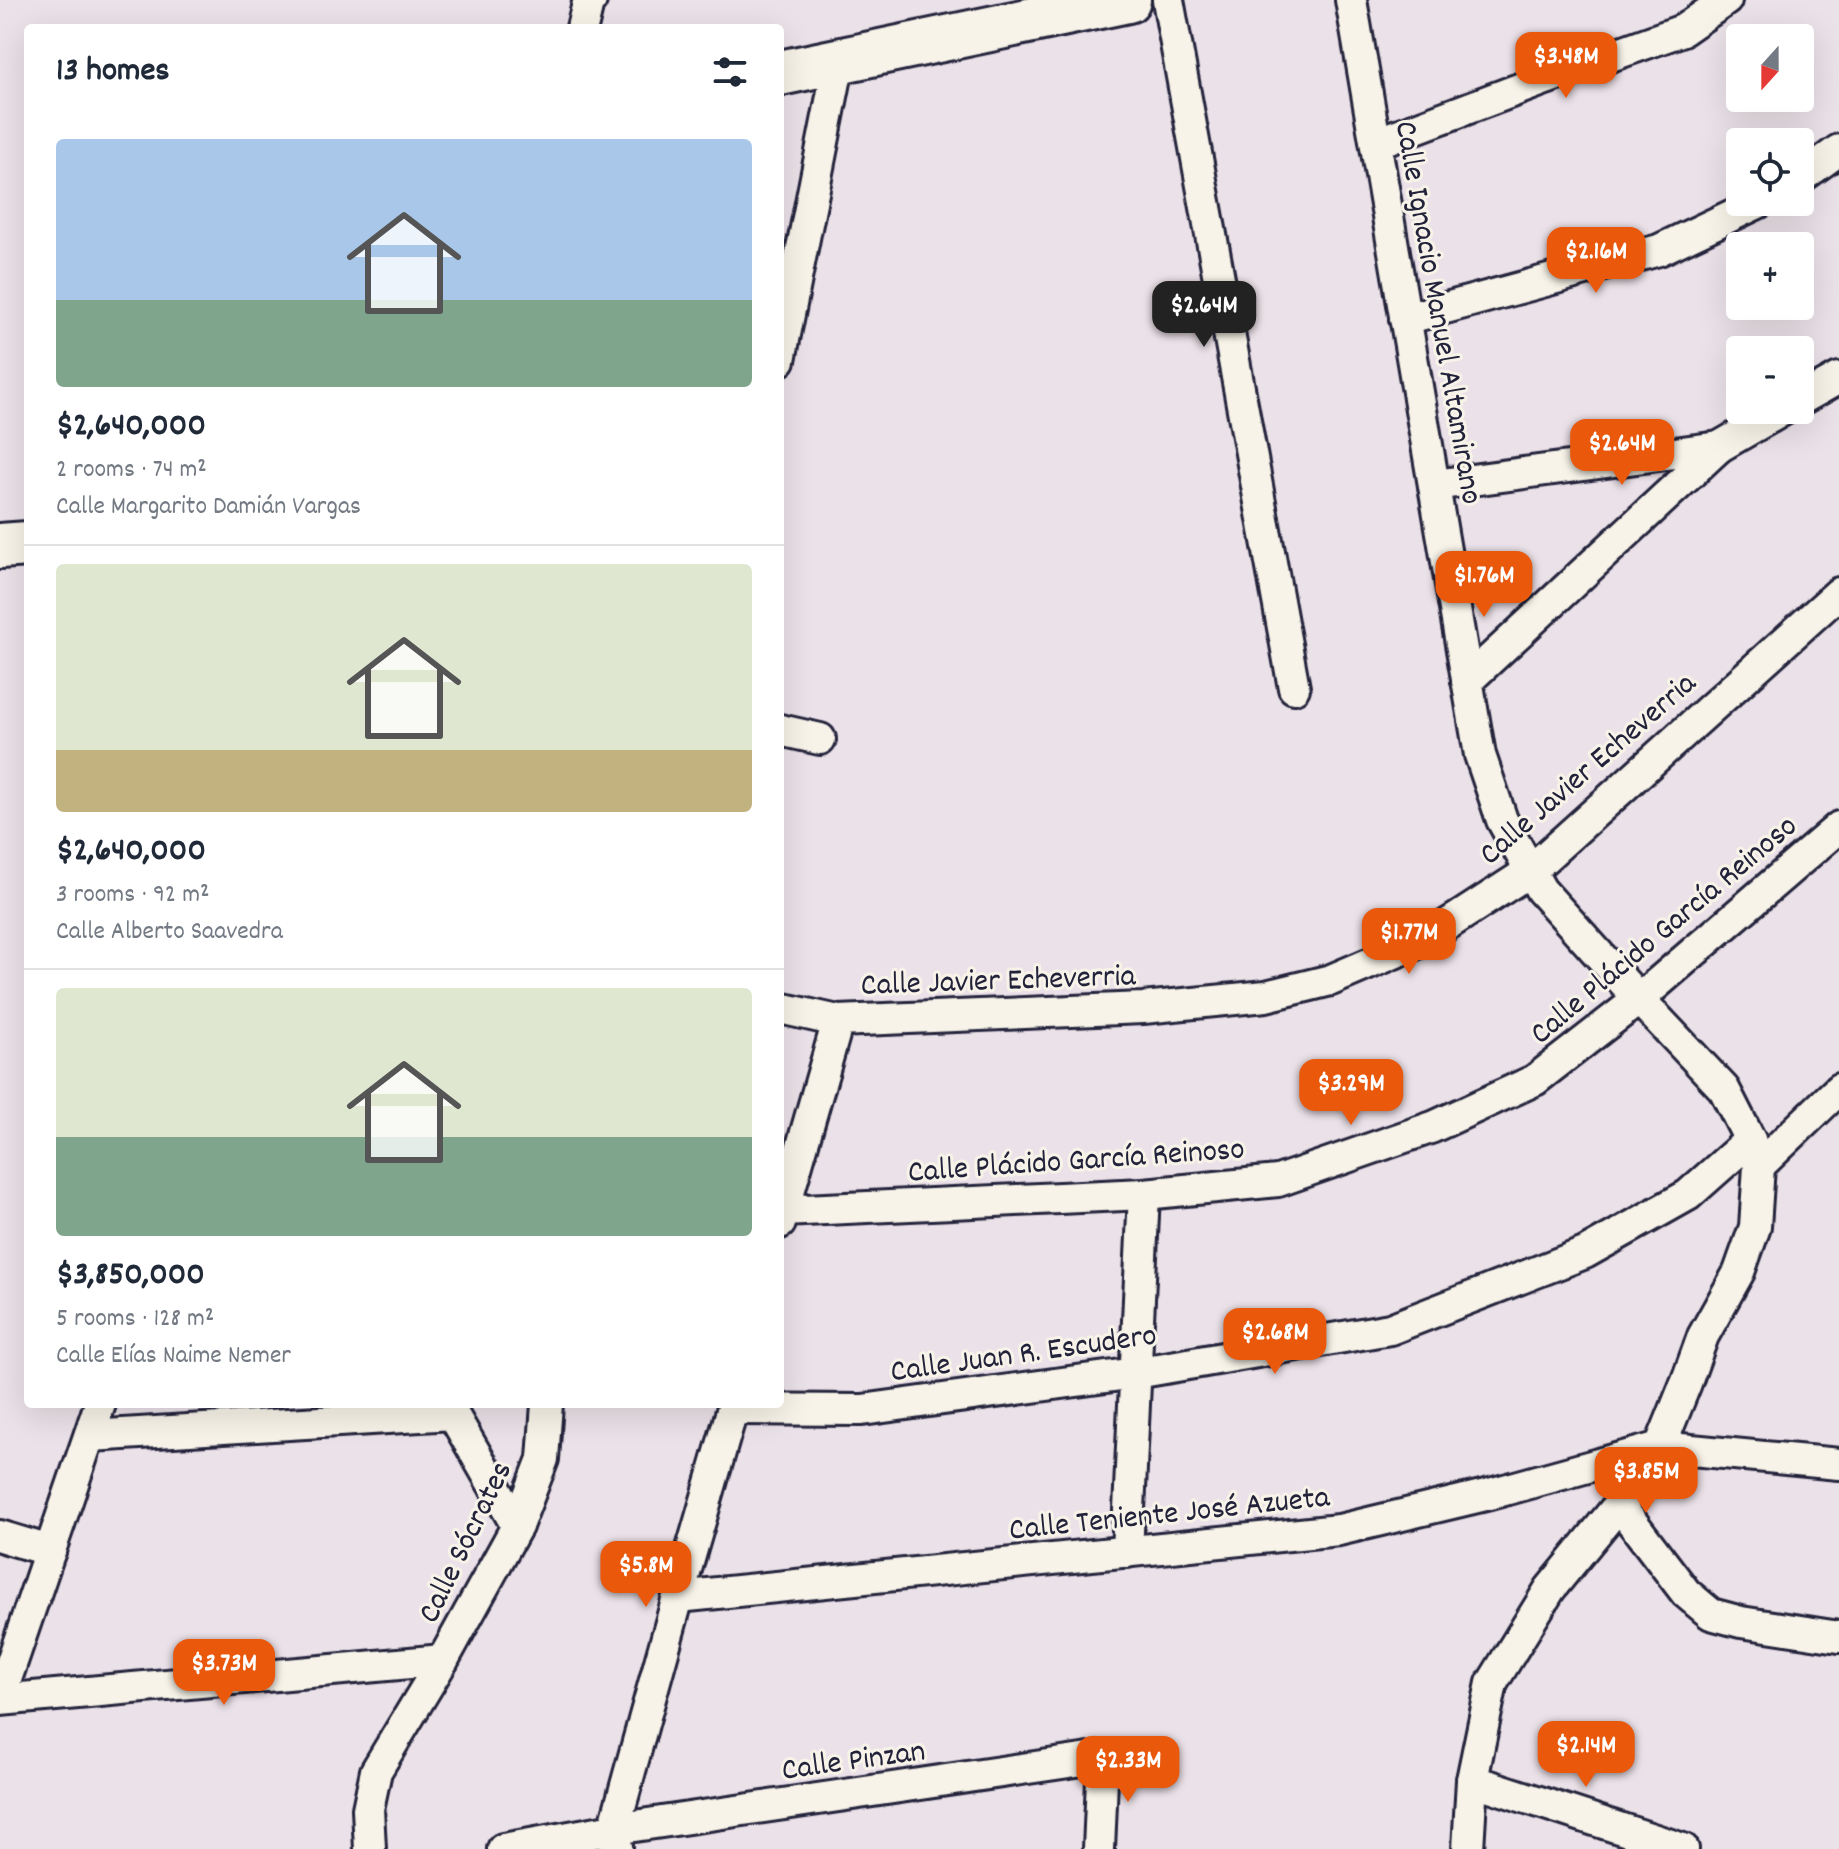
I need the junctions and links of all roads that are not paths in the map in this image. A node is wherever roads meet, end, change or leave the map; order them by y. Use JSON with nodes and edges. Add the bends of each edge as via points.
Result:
{"nodes":[{"id":1,"x":591,"y":0,"type":"edge"},
{"id":2,"x":1128,"y":0,"type":"edge"},
{"id":3,"x":1168,"y":0,"type":"edge"},
{"id":4,"x":1351,"y":0,"type":"edge"},
{"id":5,"x":1726,"y":0,"type":"edge"},
{"id":6,"x":1019,"y":12,"type":"edge"},
{"id":7,"x":583,"y":24,"type":"edge"},
{"id":8,"x":839,"y":61,"type":"junction"},
{"id":9,"x":784,"y":72,"type":"edge"},
{"id":10,"x":1376,"y":143,"type":"junction"},
{"id":11,"x":1839,"y":150,"type":"edge"},
{"id":12,"x":1814,"y":168,"type":"edge"},
{"id":13,"x":1731,"y":216,"type":"edge"},
{"id":14,"x":1405,"y":319,"type":"junction"},
{"id":15,"x":784,"y":340,"type":"edge"},
{"id":16,"x":1839,"y":378,"type":"edge"},
{"id":17,"x":1814,"y":392,"type":"edge"},
{"id":18,"x":1759,"y":424,"type":"edge"},
{"id":19,"x":1719,"y":447,"type":"junction"},
{"id":20,"x":1434,"y":485,"type":"junction"},
{"id":21,"x":24,"y":544,"type":"edge"},
{"id":22,"x":0,"y":546,"type":"edge"},
{"id":23,"x":1839,"y":593,"type":"edge"},
{"id":24,"x":1467,"y":681,"type":"junction"},
{"id":25,"x":1294,"y":688,"type":"dead end"},
{"id":26,"x":784,"y":731,"type":"edge"},
{"id":27,"x":820,"y":739,"type":"dead end"},
{"id":28,"x":1839,"y":827,"type":"edge"},
{"id":29,"x":1530,"y":871,"type":"junction"},
{"id":30,"x":1639,"y":999,"type":"junction"},
{"id":31,"x":784,"y":1009,"type":"edge"},
{"id":32,"x":838,"y":1021,"type":"junction"},
{"id":33,"x":1839,"y":1089,"type":"edge"},
{"id":34,"x":1755,"y":1153,"type":"junction"},
{"id":35,"x":1144,"y":1194,"type":"junction"},
{"id":36,"x":784,"y":1210,"type":"edge"},
{"id":37,"x":784,"y":1217,"type":"edge"},
{"id":38,"x":1136,"y":1373,"type":"junction"},
{"id":39,"x":99,"y":1408,"type":"edge"},
{"id":40,"x":547,"y":1408,"type":"edge"},
{"id":41,"x":734,"y":1408,"type":"edge"},
{"id":42,"x":777,"y":1408,"type":"edge"},
{"id":43,"x":450,"y":1409,"type":"edge"},
{"id":44,"x":90,"y":1436,"type":"junction"},
{"id":45,"x":1660,"y":1447,"type":"junction"},
{"id":46,"x":1839,"y":1464,"type":"edge"},
{"id":47,"x":1619,"y":1505,"type":"junction"},
{"id":48,"x":517,"y":1526,"type":"junction"},
{"id":49,"x":0,"y":1536,"type":"edge"},
{"id":50,"x":50,"y":1551,"type":"junction"},
{"id":51,"x":1127,"y":1552,"type":"junction"},
{"id":52,"x":678,"y":1597,"type":"junction"},
{"id":53,"x":1839,"y":1637,"type":"edge"},
{"id":54,"x":443,"y":1660,"type":"junction"},
{"id":55,"x":0,"y":1699,"type":"edge"},
{"id":56,"x":1472,"y":1780,"type":"junction"},
{"id":57,"x":616,"y":1839,"type":"edge"},
{"id":58,"x":370,"y":1849,"type":"edge"},
{"id":59,"x":503,"y":1849,"type":"edge"},
{"id":60,"x":1099,"y":1849,"type":"edge"},
{"id":61,"x":1468,"y":1849,"type":"edge"},
{"id":62,"x":1683,"y":1849,"type":"edge"}],
"edges":[{"from":1,"to":7,"type":"street"},
{"from":2,"to":6,"type":"street"},
{"from":3,"to":25,"type":"street"},
{"from":4,"to":10,"type":"street","name":"Calle Ignacio Manuel Altamirano"},
{"from":5,"to":10,"type":"street","via":[[1683,30]]},
{"from":6,"to":8,"type":"street"},
{"from":8,"to":9,"type":"street"},
{"from":8,"to":15,"type":"street"},
{"from":10,"to":14,"type":"street","name":"Calle Ignacio Manuel Altamirano"},
{"from":11,"to":12,"type":"street"},
{"from":13,"to":14,"type":"street","via":[[1659,250]]},
{"from":14,"to":20,"type":"street","name":"Calle Ignacio Manuel Altamirano"},
{"from":16,"to":17,"type":"street"},
{"from":18,"to":19,"type":"street"},
{"from":19,"to":20,"type":"street"},
{"from":19,"to":24,"type":"street"},
{"from":20,"to":24,"type":"street","name":"Calle Ignacio Manuel Altamirano"},
{"from":21,"to":22,"type":"street"},
{"from":23,"to":29,"type":"street","name":"Calle Javier Echeverria"},
{"from":24,"to":29,"type":"street","name":"Calle Ignacio Manuel Altamirano","via":[[1480,755],[1497,807]]},
{"from":26,"to":27,"type":"street"},
{"from":28,"to":30,"type":"street","name":"Calle Plácido García Reinoso"},
{"from":29,"to":30,"type":"street","name":"Calle Ignacio Manuel Altamirano"},
{"from":29,"to":32,"type":"street","name":"Calle Javier Echeverria","via":[[1422,941],[1331,980],[1266,996],[1143,1008]]},
{"from":30,"to":34,"type":"street","name":"Calle Ignacio Manuel Altamirano","via":[[1724,1089]]},
{"from":30,"to":35,"type":"street","name":"Calle Plácido García Reinoso","via":[[1535,1080],[1433,1127],[1278,1181]]},
{"from":31,"to":32,"type":"street"},
{"from":32,"to":36,"type":"street"},
{"from":33,"to":34,"type":"street","name":"Calle Juan R. Escudero"},
{"from":34,"to":38,"type":"street","name":"Calle Juan R. Escudero","via":[[1585,1253],[1390,1329]]},
{"from":34,"to":45,"type":"street","via":[[1755,1227],[1739,1272],[1703,1336]]},
{"from":35,"to":37,"type":"street","name":"Calle Plácido García Reinoso"},
{"from":35,"to":38,"type":"street"},
{"from":38,"to":42,"type":"street","name":"Calle Juan R. Escudero","via":[[862,1410]]},
{"from":38,"to":51,"type":"street"},
{"from":39,"to":44,"type":"street"},
{"from":40,"to":48,"type":"street","name":"Calle Sócrates","via":[[543,1459]]},
{"from":41,"to":52,"type":"street"},
{"from":43,"to":44,"type":"street"},
{"from":43,"to":48,"type":"street"},
{"from":44,"to":50,"type":"street"},
{"from":45,"to":46,"type":"street"},
{"from":45,"to":47,"type":"street"},
{"from":45,"to":51,"type":"street","name":"Calle Teniente José Azueta","via":[[1339,1530]]},
{"from":47,"to":53,"type":"street","via":[[1686,1593],[1711,1614]]},
{"from":47,"to":56,"type":"street","via":[[1550,1589],[1492,1683]]},
{"from":48,"to":54,"type":"street","name":"Calle Sócrates"},
{"from":49,"to":50,"type":"street"},
{"from":50,"to":55,"type":"street"},
{"from":51,"to":52,"type":"street","name":"Calle Teniente José Azueta"},
{"from":52,"to":57,"type":"street"},
{"from":54,"to":55,"type":"street","name":"Calle Sócrates"},
{"from":54,"to":58,"type":"street","name":"Calle Sócrates","via":[[376,1771],[368,1809]]},
{"from":56,"to":61,"type":"street"},
{"from":56,"to":62,"type":"street"},
{"from":57,"to":59,"type":"street","name":"Calle Pinzan"},
{"from":57,"to":60,"type":"street","name":"Calle Pinzan","via":[[1103,1757]]}]}
